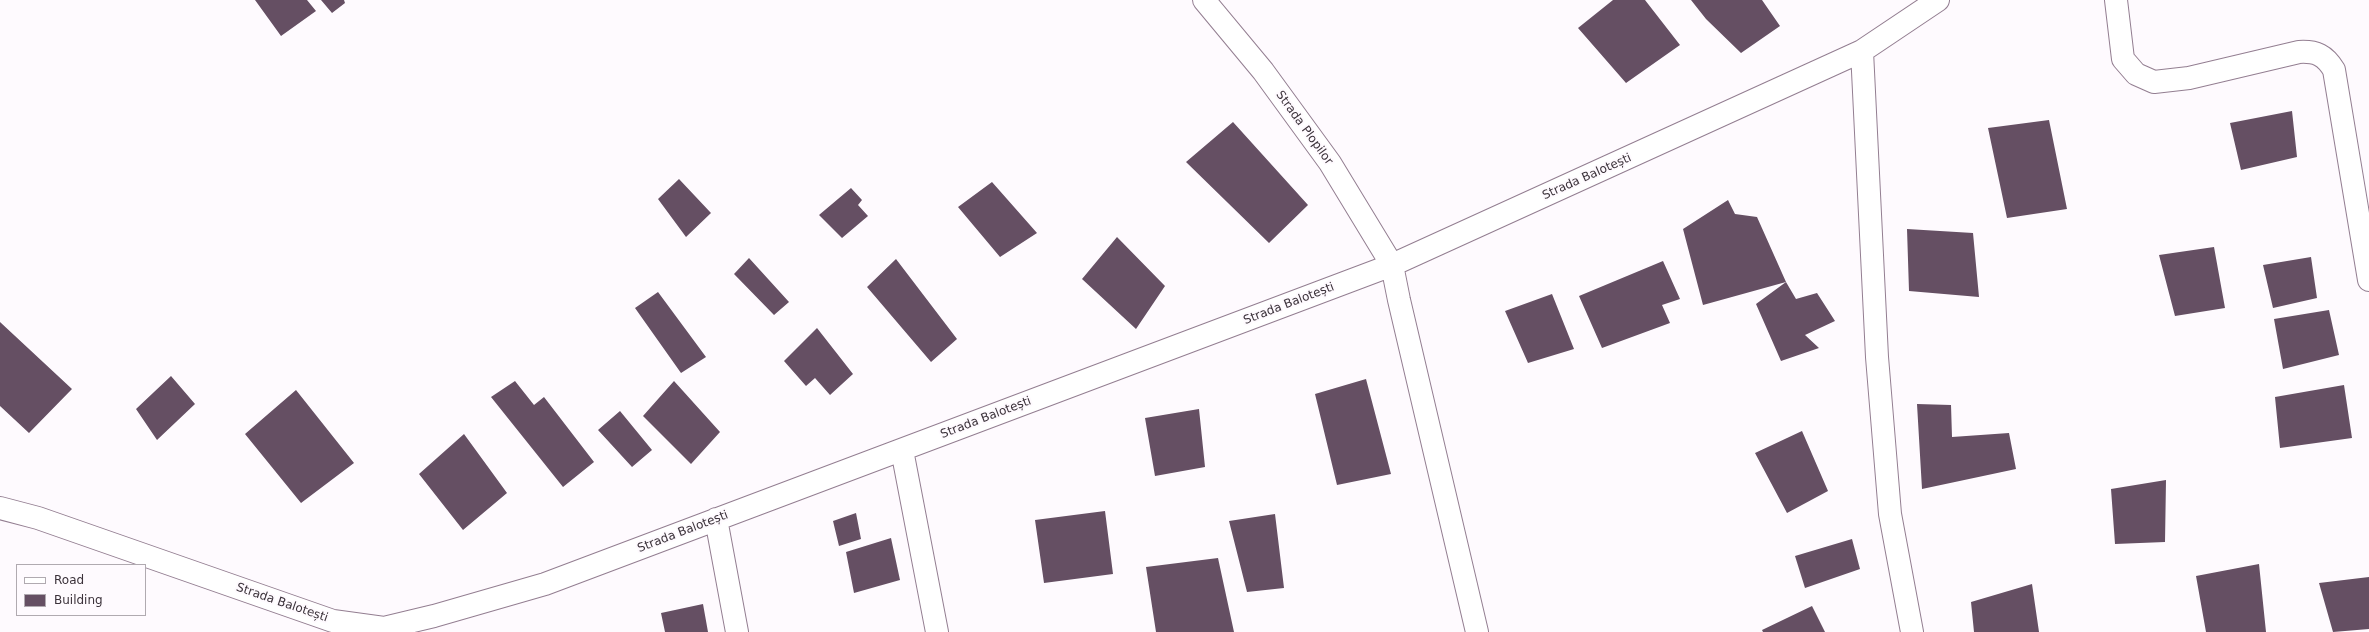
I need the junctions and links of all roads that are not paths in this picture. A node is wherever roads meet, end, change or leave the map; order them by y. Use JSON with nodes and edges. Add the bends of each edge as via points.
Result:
{"nodes":[{"id":1,"x":1204,"y":0,"type":"edge"},
{"id":2,"x":1938,"y":0,"type":"edge"},
{"id":3,"x":2116,"y":0,"type":"edge"},
{"id":4,"x":1862,"y":51,"type":"junction"},
{"id":5,"x":1392,"y":265,"type":"junction"},
{"id":6,"x":2369,"y":280,"type":"edge"},
{"id":7,"x":902,"y":450,"type":"junction"},
{"id":8,"x":0,"y":508,"type":"edge"},
{"id":9,"x":716,"y":519,"type":"junction"},
{"id":10,"x":737,"y":632,"type":"edge"},
{"id":11,"x":937,"y":632,"type":"edge"},
{"id":12,"x":1478,"y":632,"type":"edge"},
{"id":13,"x":1912,"y":632,"type":"edge"}],
"edges":[{"from":1,"to":5,"type":"street","name":"Strada Plopilor","via":[[1263,71],[1330,163]]},
{"from":2,"to":4,"type":"street","name":"Strada Balotești"},
{"from":3,"to":6,"type":"street","via":[[2124,59],[2136,74],[2154,82],[2189,78],[2299,52],[2313,51],[2330,62],[2334,70]]},
{"from":4,"to":5,"type":"street","name":"Strada Balotești"},
{"from":4,"to":13,"type":"street","via":[[1877,357],[1890,506]]},
{"from":5,"to":7,"type":"street","name":"Strada Balotești"},
{"from":5,"to":12,"type":"street","name":"Strada Plopilor"},
{"from":7,"to":9,"type":"street","name":"Strada Balotești"},
{"from":7,"to":11,"type":"street"},
{"from":8,"to":9,"type":"street","name":"Strada Balotești","via":[[38,518],[333,621],[384,628],[545,584]]},
{"from":9,"to":10,"type":"street"}]}
